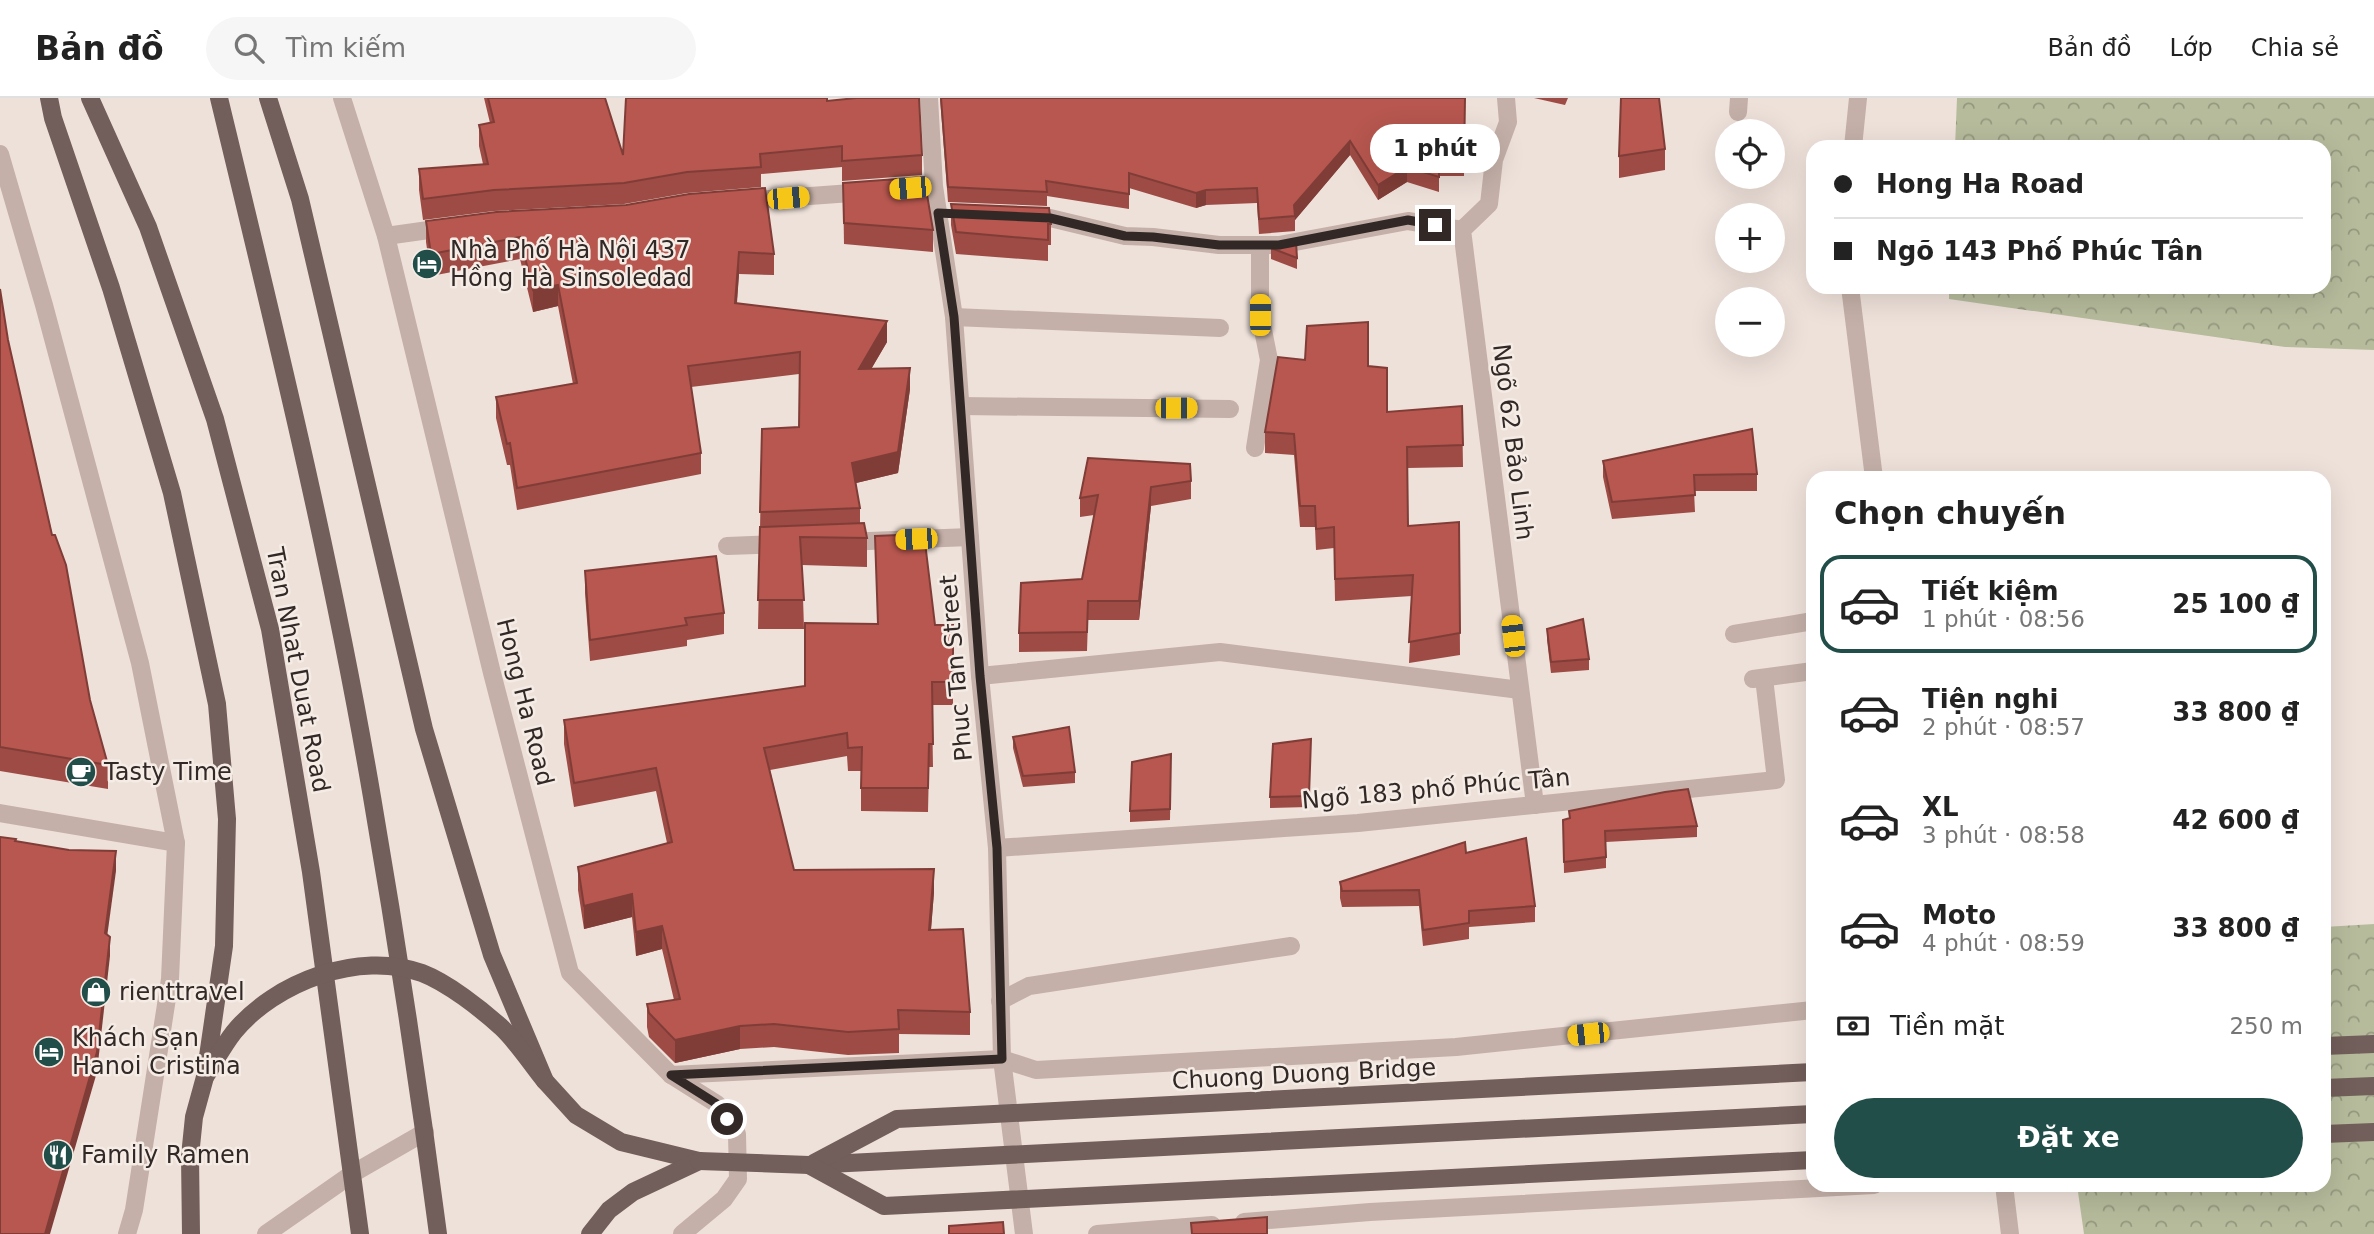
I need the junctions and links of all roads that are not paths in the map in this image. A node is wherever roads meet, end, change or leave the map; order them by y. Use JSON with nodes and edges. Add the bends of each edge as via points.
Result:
{"nodes":[{"id":1,"x":49,"y":98,"type":"edge"},
{"id":2,"x":90,"y":98,"type":"edge"},
{"id":3,"x":219,"y":98,"type":"edge"},
{"id":4,"x":342,"y":98,"type":"edge"},
{"id":5,"x":929,"y":98,"type":"edge"},
{"id":6,"x":1506,"y":98,"type":"edge"},
{"id":7,"x":1858,"y":98,"type":"edge"},
{"id":8,"x":268,"y":99,"type":"edge"},
{"id":9,"x":1854,"y":140,"type":"edge"},
{"id":10,"x":0,"y":154,"type":"edge"},
{"id":11,"x":882,"y":190,"type":"edge"},
{"id":12,"x":726,"y":202,"type":"edge"},
{"id":13,"x":1013,"y":217,"type":"edge"},
{"id":14,"x":468,"y":225,"type":"edge"},
{"id":15,"x":1461,"y":230,"type":"junction"},
{"id":16,"x":386,"y":236,"type":"junction"},
{"id":17,"x":1260,"y":245,"type":"junction"},
{"id":18,"x":1851,"y":294,"type":"edge"},
{"id":19,"x":954,"y":317,"type":"junction"},
{"id":20,"x":1220,"y":328,"type":"dead end"},
{"id":21,"x":961,"y":406,"type":"junction"},
{"id":22,"x":1230,"y":409,"type":"dead end"},
{"id":23,"x":1255,"y":448,"type":"dead end"},
{"id":24,"x":1873,"y":471,"type":"edge"},
{"id":25,"x":970,"y":537,"type":"junction"},
{"id":26,"x":821,"y":542,"type":"edge"},
{"id":27,"x":794,"y":544,"type":"edge"},
{"id":28,"x":727,"y":546,"type":"dead end"},
{"id":29,"x":1806,"y":622,"type":"edge"},
{"id":30,"x":1734,"y":634,"type":"dead end"},
{"id":31,"x":1806,"y":672,"type":"edge"},
{"id":32,"x":980,"y":676,"type":"junction"},
{"id":33,"x":1520,"y":690,"type":"junction"},
{"id":34,"x":1535,"y":805,"type":"junction"},
{"id":35,"x":0,"y":813,"type":"edge"},
{"id":36,"x":176,"y":844,"type":"junction"},
{"id":37,"x":997,"y":848,"type":"junction"},
{"id":38,"x":1291,"y":946,"type":"dead end"},
{"id":39,"x":1000,"y":1001,"type":"junction"},
{"id":40,"x":1806,"y":1011,"type":"edge"},
{"id":41,"x":2374,"y":1044,"type":"edge"},
{"id":42,"x":2331,"y":1046,"type":"edge"},
{"id":43,"x":1002,"y":1059,"type":"junction"},
{"id":44,"x":1806,"y":1072,"type":"edge"},
{"id":45,"x":671,"y":1075,"type":"junction"},
{"id":46,"x":205,"y":1077,"type":"junction"},
{"id":47,"x":545,"y":1081,"type":"junction"},
{"id":48,"x":2374,"y":1086,"type":"edge"},
{"id":49,"x":2331,"y":1088,"type":"edge"},
{"id":50,"x":1806,"y":1114,"type":"edge"},
{"id":51,"x":425,"y":1132,"type":"junction"},
{"id":52,"x":2374,"y":1132,"type":"edge"},
{"id":53,"x":2331,"y":1134,"type":"edge"},
{"id":54,"x":1806,"y":1160,"type":"edge"},
{"id":55,"x":699,"y":1161,"type":"junction"},
{"id":56,"x":809,"y":1165,"type":"junction"},
{"id":57,"x":352,"y":1174,"type":"junction"},
{"id":58,"x":1806,"y":1189,"type":"edge"},
{"id":59,"x":2005,"y":1192,"type":"edge"},
{"id":60,"x":127,"y":1234,"type":"edge"},
{"id":61,"x":191,"y":1234,"type":"edge"},
{"id":62,"x":266,"y":1234,"type":"edge"},
{"id":63,"x":360,"y":1234,"type":"edge"},
{"id":64,"x":438,"y":1234,"type":"edge"},
{"id":65,"x":590,"y":1234,"type":"edge"},
{"id":66,"x":682,"y":1234,"type":"edge"},
{"id":67,"x":1024,"y":1234,"type":"edge"},
{"id":68,"x":1097,"y":1234,"type":"edge"},
{"id":69,"x":2010,"y":1234,"type":"edge"}],
"edges":[{"from":1,"to":46,"type":"main road","via":[[172,494],[217,704],[227,819],[224,946]]},
{"from":2,"to":57,"type":"main road","name":"Tran Nhat Duat Road","via":[[148,227],[215,419],[270,629],[311,872]]},
{"from":3,"to":51,"type":"main road","name":"Tran Nhat Duat Road","via":[[319,528],[372,795]]},
{"from":4,"to":16,"type":"street","name":"Hong Ha Road"},
{"from":5,"to":19,"type":"street","name":"Phuc Tan Street","via":[[928,186],[944,214]]},
{"from":6,"to":15,"type":"street","via":[[1508,121],[1494,160],[1489,204]]},
{"from":7,"to":9,"type":"street"},
{"from":8,"to":47,"type":"main road","bridge":true,"via":[[300,199],[424,729],[492,955]]},
{"from":10,"to":36,"type":"street","via":[[140,663]]},
{"from":11,"to":12,"type":"street"},
{"from":13,"to":17,"type":"street","via":[[1050,218],[1125,236]]},
{"from":14,"to":16,"type":"street"},
{"from":15,"to":17,"type":"street","via":[[1408,220]]},
{"from":15,"to":33,"type":"street","name":"Ngõ 62 Bảo Linh"},
{"from":16,"to":45,"type":"street","name":"Hong Ha Road","via":[[570,973]]},
{"from":17,"to":23,"type":"street","via":[[1260,315],[1269,360]]},
{"from":18,"to":24,"type":"street"},
{"from":19,"to":20,"type":"street"},
{"from":19,"to":21,"type":"street","name":"Phuc Tan Street"},
{"from":21,"to":22,"type":"street"},
{"from":21,"to":25,"type":"street","name":"Phuc Tan Street"},
{"from":25,"to":26,"type":"street"},
{"from":25,"to":32,"type":"street","name":"Phuc Tan Street"},
{"from":27,"to":28,"type":"street"},
{"from":29,"to":30,"type":"street"},
{"from":31,"to":34,"type":"street","name":"Ngõ 183 phố Phúc Tân","via":[[1759,679],[1776,780]]},
{"from":32,"to":33,"type":"street","via":[[1220,652]]},
{"from":32,"to":37,"type":"street","name":"Phuc Tan Street"},
{"from":33,"to":34,"type":"street","name":"Ngõ 62 Bảo Linh"},
{"from":34,"to":37,"type":"street","name":"Ngõ 183 phố Phúc Tân","via":[[1358,823]]},
{"from":35,"to":36,"type":"street"},
{"from":36,"to":60,"type":"street","via":[[170,979]]},
{"from":37,"to":39,"type":"street","name":"Phuc Tan Street"},
{"from":38,"to":39,"type":"street","via":[[1030,986]]},
{"from":39,"to":43,"type":"street","name":"Phuc Tan Street"},
{"from":40,"to":43,"type":"street","via":[[1456,1047],[1036,1070]]},
{"from":41,"to":42,"type":"main road"},
{"from":43,"to":45,"type":"street"},
{"from":43,"to":67,"type":"street","name":"Phuc Tan Street"},
{"from":44,"to":56,"type":"main road","name":"Chuong Duong Bridge","bridge":true,"via":[[897,1119]]},
{"from":45,"to":66,"type":"street","name":"Hong Ha Road","via":[[717,1104],[737,1134],[738,1179],[724,1199]]},
{"from":46,"to":47,"type":"main road","bridge":true,"via":[[234,1032],[273,996],[329,971],[376,964],[422,973],[455,991],[502,1028]]},
{"from":46,"to":61,"type":"main road","via":[[190,1156]]},
{"from":47,"to":55,"type":"main road","via":[[576,1115],[621,1142]]},
{"from":48,"to":49,"type":"main road"},
{"from":50,"to":56,"type":"main road","bridge":true},
{"from":51,"to":57,"type":"street"},
{"from":51,"to":64,"type":"main road","name":"Tran Nhat Duat Road"},
{"from":52,"to":53,"type":"main road"},
{"from":54,"to":56,"type":"main road","bridge":true,"via":[[884,1206]]},
{"from":55,"to":56,"type":"main road","bridge":true},
{"from":55,"to":65,"type":"main road","via":[[633,1192],[609,1210]]},
{"from":57,"to":62,"type":"street"},
{"from":57,"to":63,"type":"main road","name":"Tran Nhat Duat Road"},
{"from":58,"to":68,"type":"street","via":[[1370,1212]]},
{"from":59,"to":69,"type":"street"}]}
